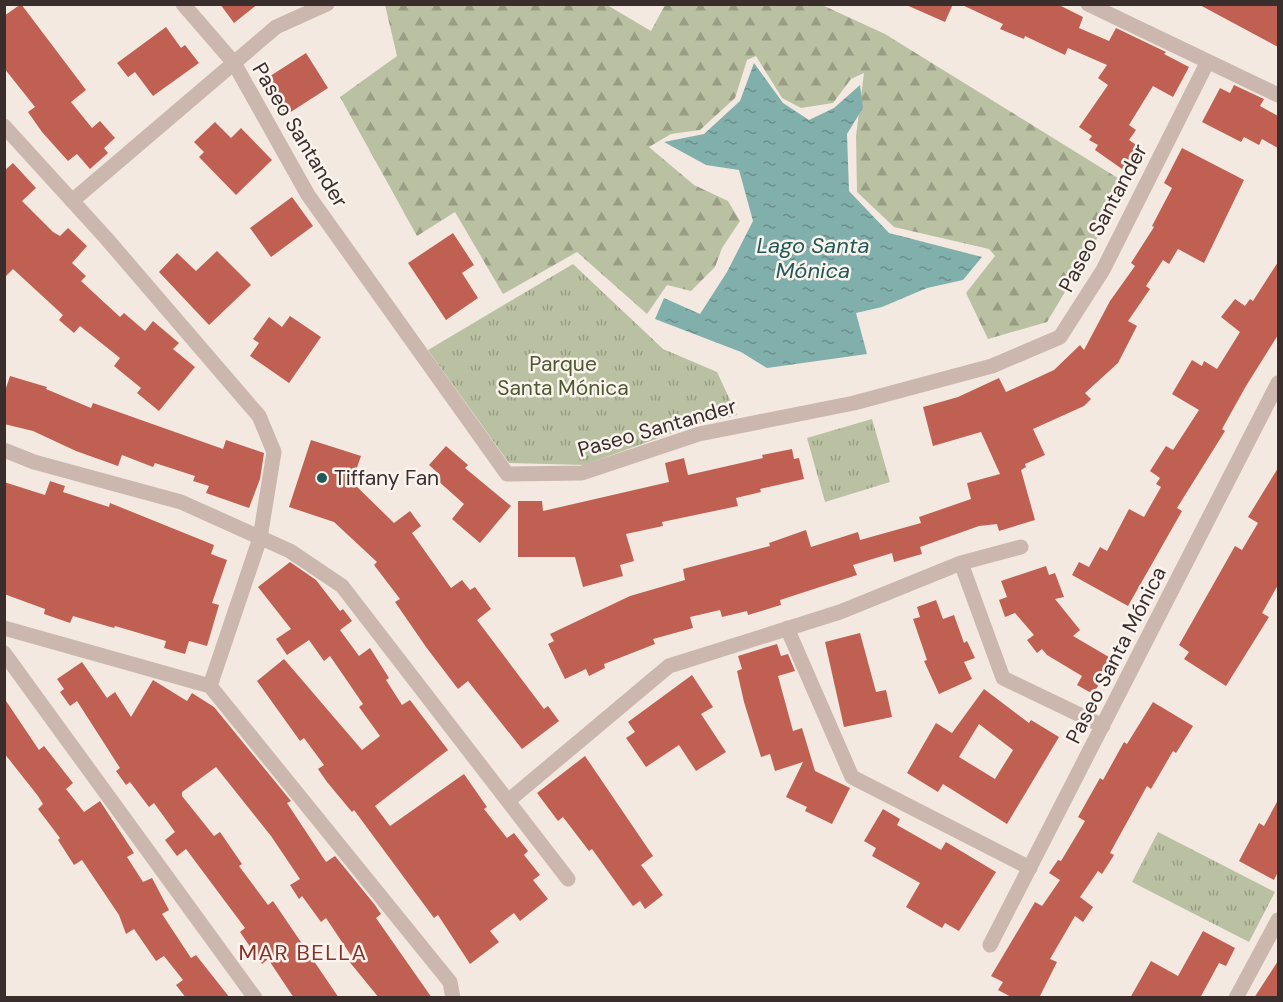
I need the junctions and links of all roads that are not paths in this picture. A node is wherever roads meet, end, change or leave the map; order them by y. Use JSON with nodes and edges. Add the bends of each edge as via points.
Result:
{"nodes":[{"id":1,"x":183,"y":4,"type":"edge"},
{"id":2,"x":327,"y":4,"type":"edge"},
{"id":3,"x":1088,"y":4,"type":"edge"},
{"id":4,"x":234,"y":63,"type":"junction"},
{"id":5,"x":1207,"y":63,"type":"junction"},
{"id":6,"x":1278,"y":95,"type":"edge"},
{"id":7,"x":4,"y":126,"type":"edge"},
{"id":8,"x":72,"y":201,"type":"junction"},
{"id":9,"x":1278,"y":383,"type":"edge"},
{"id":10,"x":4,"y":450,"type":"edge"},
{"id":11,"x":261,"y":538,"type":"junction"},
{"id":12,"x":1021,"y":547,"type":"dead end"},
{"id":13,"x":961,"y":563,"type":"junction"},
{"id":14,"x":4,"y":628,"type":"edge"},
{"id":15,"x":787,"y":628,"type":"junction"},
{"id":16,"x":4,"y":653,"type":"edge"},
{"id":17,"x":210,"y":686,"type":"junction"},
{"id":18,"x":1103,"y":726,"type":"junction"},
{"id":19,"x":508,"y":801,"type":"junction"},
{"id":20,"x":1029,"y":868,"type":"junction"},
{"id":21,"x":568,"y":879,"type":"dead end"},
{"id":22,"x":1278,"y":920,"type":"edge"},
{"id":23,"x":990,"y":945,"type":"dead end"},
{"id":24,"x":255,"y":998,"type":"edge"},
{"id":25,"x":453,"y":998,"type":"edge"},
{"id":26,"x":1236,"y":998,"type":"edge"}],
"edges":[{"from":1,"to":4,"type":"street"},
{"from":2,"to":4,"type":"street","via":[[276,27]]},
{"from":3,"to":5,"type":"street"},
{"from":4,"to":5,"type":"street","name":"Paseo Santander","via":[[308,195],[507,474],[518,474],[582,473],[699,434],[854,403],[992,366],[1060,337],[1103,270]]},
{"from":4,"to":8,"type":"street"},
{"from":5,"to":6,"type":"street"},
{"from":7,"to":8,"type":"street"},
{"from":8,"to":11,"type":"street","via":[[259,416],[274,452]]},
{"from":9,"to":18,"type":"street","name":"Paseo Santa Mónica"},
{"from":10,"to":11,"type":"street","via":[[34,462],[181,502]]},
{"from":11,"to":17,"type":"street"},
{"from":11,"to":19,"type":"street","via":[[342,586]]},
{"from":12,"to":13,"type":"street"},
{"from":13,"to":15,"type":"street","via":[[840,612]]},
{"from":13,"to":18,"type":"street","via":[[1004,678]]},
{"from":14,"to":17,"type":"street"},
{"from":15,"to":19,"type":"street","via":[[669,666]]},
{"from":15,"to":20,"type":"street","via":[[852,777]]},
{"from":16,"to":24,"type":"street"},
{"from":17,"to":25,"type":"street","via":[[450,982]]},
{"from":18,"to":20,"type":"street","name":"Paseo Santa Mónica"},
{"from":19,"to":21,"type":"street"},
{"from":20,"to":23,"type":"street","name":"Paseo Santa Mónica"},
{"from":22,"to":26,"type":"street"}]}
